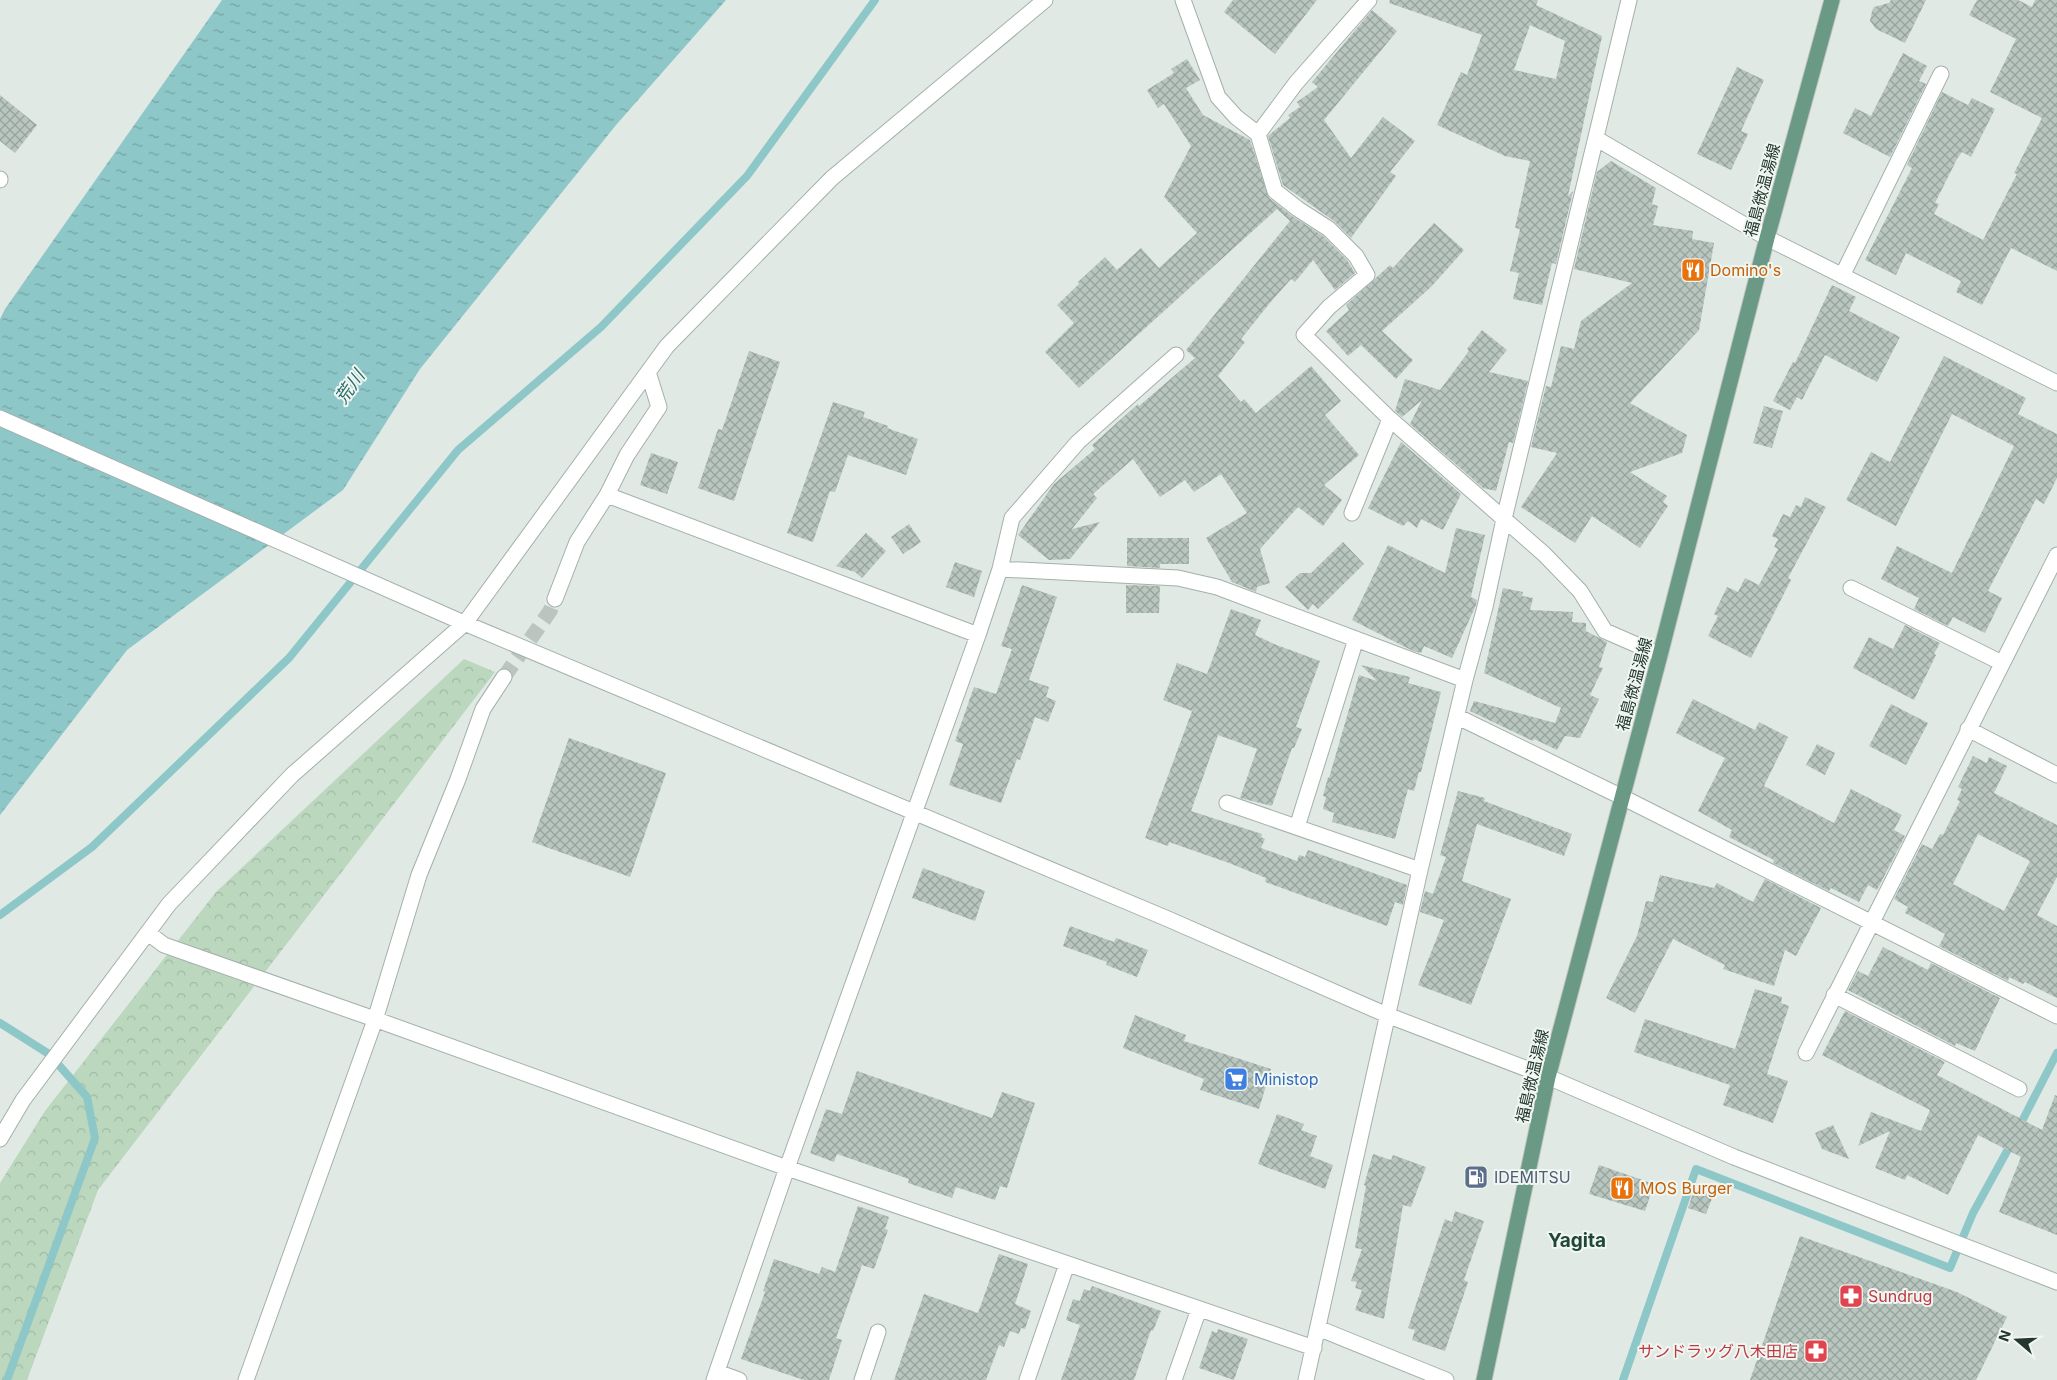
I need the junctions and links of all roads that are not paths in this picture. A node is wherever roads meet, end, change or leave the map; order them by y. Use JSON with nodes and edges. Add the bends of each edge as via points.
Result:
{"nodes":[{"id":1,"x":1045,"y":0,"type":"edge"},
{"id":2,"x":1183,"y":0,"type":"edge"},
{"id":3,"x":1369,"y":0,"type":"edge"},
{"id":4,"x":1629,"y":0,"type":"edge"},
{"id":5,"x":1832,"y":0,"type":"edge"},
{"id":6,"x":1941,"y":74,"type":"dead end"},
{"id":7,"x":1258,"y":134,"type":"junction"},
{"id":8,"x":1597,"y":139,"type":"junction"},
{"id":9,"x":1767,"y":238,"type":"junction"},
{"id":10,"x":1842,"y":276,"type":"junction"},
{"id":11,"x":1176,"y":355,"type":"dead end"},
{"id":12,"x":648,"y":372,"type":"junction"},
{"id":13,"x":2057,"y":383,"type":"edge"},
{"id":14,"x":0,"y":418,"type":"edge"},
{"id":15,"x":1390,"y":419,"type":"junction"},
{"id":16,"x":607,"y":495,"type":"junction"},
{"id":17,"x":1352,"y":513,"type":"dead end"},
{"id":18,"x":1504,"y":519,"type":"junction"},
{"id":19,"x":2057,"y":555,"type":"edge"},
{"id":20,"x":1000,"y":569,"type":"junction"},
{"id":21,"x":1851,"y":588,"type":"dead end"},
{"id":22,"x":555,"y":599,"type":"tunnel mouth"},
{"id":23,"x":461,"y":622,"type":"junction"},
{"id":24,"x":978,"y":635,"type":"junction"},
{"id":25,"x":1356,"y":639,"type":"junction"},
{"id":26,"x":1660,"y":655,"type":"junction"},
{"id":27,"x":2002,"y":663,"type":"junction"},
{"id":28,"x":504,"y":677,"type":"tunnel mouth"},
{"id":29,"x":1465,"y":680,"type":"junction"},
{"id":30,"x":1458,"y":718,"type":"junction"},
{"id":31,"x":1968,"y":729,"type":"junction"},
{"id":32,"x":2057,"y":775,"type":"edge"},
{"id":33,"x":1622,"y":797,"type":"junction"},
{"id":34,"x":1228,"y":803,"type":"dead end"},
{"id":35,"x":915,"y":813,"type":"junction"},
{"id":36,"x":1297,"y":827,"type":"junction"},
{"id":37,"x":1420,"y":870,"type":"junction"},
{"id":38,"x":1870,"y":923,"type":"junction"},
{"id":39,"x":148,"y":933,"type":"junction"},
{"id":40,"x":1834,"y":995,"type":"junction"},
{"id":41,"x":1387,"y":1015,"type":"junction"},
{"id":42,"x":2057,"y":1016,"type":"edge"},
{"id":43,"x":375,"y":1020,"type":"junction"},
{"id":44,"x":1806,"y":1053,"type":"dead end"},
{"id":45,"x":1548,"y":1077,"type":"junction"},
{"id":46,"x":2018,"y":1089,"type":"dead end"},
{"id":47,"x":0,"y":1139,"type":"edge"},
{"id":48,"x":787,"y":1168,"type":"junction"},
{"id":49,"x":1067,"y":1264,"type":"junction"},
{"id":50,"x":2057,"y":1282,"type":"edge"},
{"id":51,"x":1199,"y":1309,"type":"junction"},
{"id":52,"x":1318,"y":1328,"type":"junction"},
{"id":53,"x":878,"y":1332,"type":"dead end"},
{"id":54,"x":1314,"y":1348,"type":"junction"},
{"id":55,"x":716,"y":1376,"type":"edge"},
{"id":56,"x":246,"y":1380,"type":"edge"},
{"id":57,"x":740,"y":1380,"type":"edge"},
{"id":58,"x":862,"y":1380,"type":"edge"},
{"id":59,"x":1027,"y":1380,"type":"edge"},
{"id":60,"x":1174,"y":1380,"type":"edge"},
{"id":61,"x":1306,"y":1380,"type":"edge"},
{"id":62,"x":1446,"y":1380,"type":"edge"},
{"id":63,"x":1484,"y":1380,"type":"edge"}],
"edges":[{"from":1,"to":12,"type":"street","via":[[832,178],[667,346]]},
{"from":2,"to":7,"type":"street","via":[[1218,97],[1236,118]]},
{"from":3,"to":7,"type":"street","via":[[1296,83]]},
{"from":4,"to":8,"type":"street"},
{"from":5,"to":9,"type":"main road","name":"福島微温湯線"},
{"from":6,"to":10,"type":"street"},
{"from":7,"to":15,"type":"street","via":[[1275,191],[1329,229],[1356,256],[1367,275],[1329,307],[1304,335]]},
{"from":8,"to":9,"type":"street"},
{"from":8,"to":18,"type":"street"},
{"from":9,"to":10,"type":"street"},
{"from":9,"to":26,"type":"main road","name":"福島微温湯線"},
{"from":10,"to":13,"type":"street"},
{"from":11,"to":20,"type":"street","via":[[1078,442],[1012,518]]},
{"from":12,"to":16,"type":"street","via":[[660,407],[627,455]]},
{"from":12,"to":23,"type":"street"},
{"from":14,"to":23,"type":"street"},
{"from":15,"to":17,"type":"street"},
{"from":15,"to":18,"type":"street"},
{"from":16,"to":22,"type":"street","via":[[578,542]]},
{"from":16,"to":24,"type":"street"},
{"from":18,"to":26,"type":"street","via":[[1580,591],[1605,631]]},
{"from":18,"to":29,"type":"street"},
{"from":19,"to":27,"type":"street"},
{"from":20,"to":24,"type":"street"},
{"from":20,"to":25,"type":"street","via":[[1178,578],[1217,587]]},
{"from":21,"to":27,"type":"street"},
{"from":23,"to":35,"type":"street"},
{"from":23,"to":39,"type":"street","via":[[292,776],[170,904]]},
{"from":24,"to":35,"type":"street"},
{"from":25,"to":29,"type":"street"},
{"from":25,"to":36,"type":"street"},
{"from":26,"to":33,"type":"main road","name":"福島微温湯線"},
{"from":27,"to":31,"type":"street"},
{"from":28,"to":43,"type":"street","via":[[483,709],[419,875]]},
{"from":29,"to":30,"type":"street"},
{"from":30,"to":33,"type":"street"},
{"from":30,"to":37,"type":"street"},
{"from":31,"to":32,"type":"street"},
{"from":31,"to":38,"type":"street"},
{"from":33,"to":38,"type":"street"},
{"from":33,"to":45,"type":"main road","name":"福島微温湯線"},
{"from":34,"to":36,"type":"street"},
{"from":35,"to":41,"type":"street"},
{"from":35,"to":48,"type":"street"},
{"from":36,"to":37,"type":"street"},
{"from":37,"to":41,"type":"street"},
{"from":38,"to":40,"type":"street"},
{"from":38,"to":42,"type":"street"},
{"from":39,"to":43,"type":"street","via":[[164,945]]},
{"from":39,"to":47,"type":"street","via":[[23,1100]]},
{"from":40,"to":44,"type":"street"},
{"from":40,"to":46,"type":"street"},
{"from":41,"to":45,"type":"street"},
{"from":41,"to":52,"type":"street"},
{"from":43,"to":48,"type":"street"},
{"from":43,"to":56,"type":"street"},
{"from":45,"to":50,"type":"street","via":[[1734,1157]]},
{"from":45,"to":63,"type":"main road","name":"福島微温湯線"},
{"from":48,"to":49,"type":"street"},
{"from":48,"to":55,"type":"street"},
{"from":49,"to":51,"type":"street"},
{"from":49,"to":59,"type":"street"},
{"from":51,"to":54,"type":"street"},
{"from":51,"to":60,"type":"street"},
{"from":52,"to":54,"type":"street"},
{"from":52,"to":62,"type":"street"},
{"from":53,"to":58,"type":"street"},
{"from":54,"to":61,"type":"street"},
{"from":55,"to":57,"type":"street"}]}
